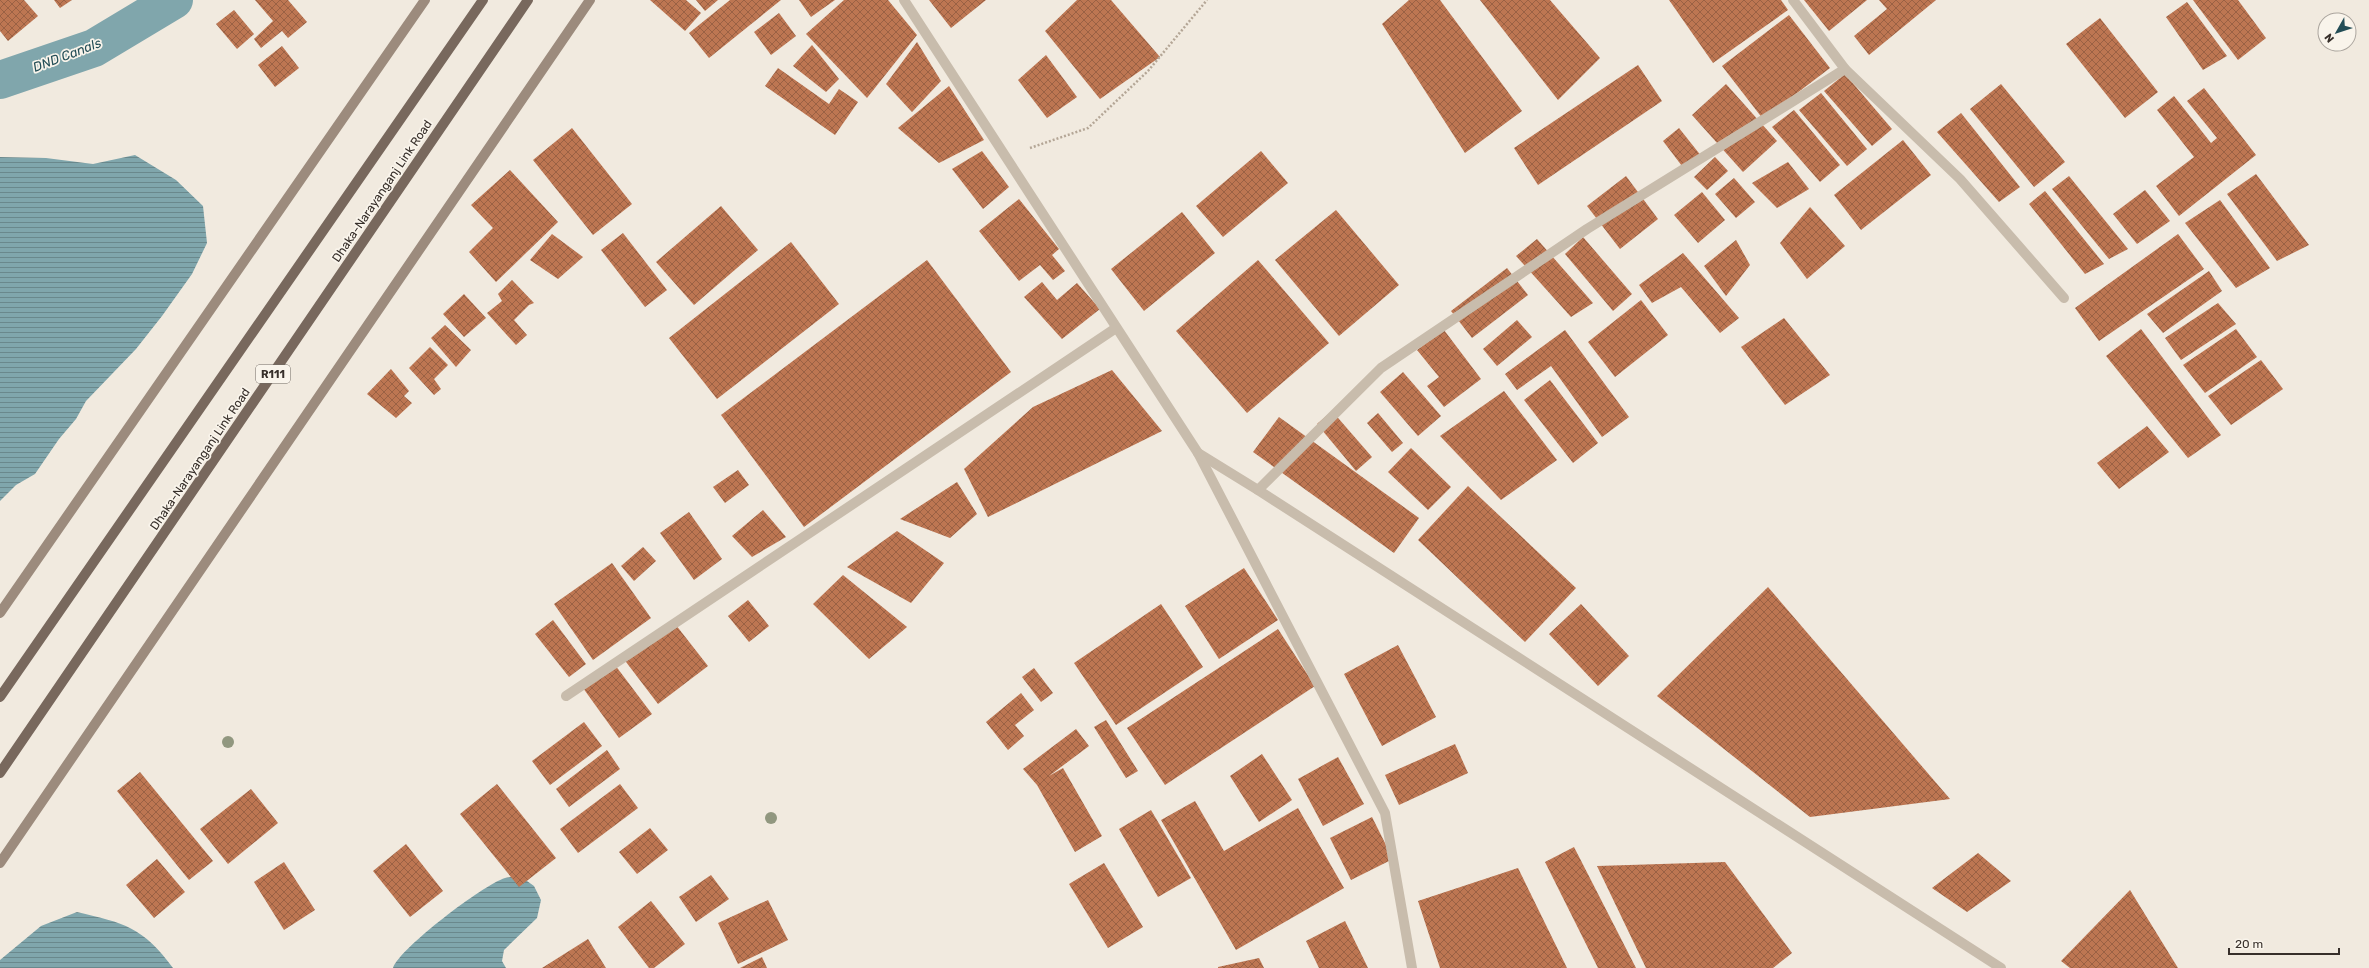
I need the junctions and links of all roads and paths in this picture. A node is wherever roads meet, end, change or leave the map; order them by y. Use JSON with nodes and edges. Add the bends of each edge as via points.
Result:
{"nodes":[{"id":1,"x":425,"y":0,"type":"edge"},
{"id":2,"x":483,"y":0,"type":"edge"},
{"id":3,"x":528,"y":0,"type":"edge"},
{"id":4,"x":590,"y":0,"type":"edge"},
{"id":5,"x":904,"y":0,"type":"edge"},
{"id":6,"x":1207,"y":0,"type":"edge"},
{"id":7,"x":1793,"y":0,"type":"edge"},
{"id":8,"x":1845,"y":69,"type":"junction"},
{"id":9,"x":1005,"y":157,"type":"junction"},
{"id":10,"x":2064,"y":298,"type":"dead end"},
{"id":11,"x":1116,"y":328,"type":"junction"},
{"id":12,"x":1198,"y":453,"type":"junction"},
{"id":13,"x":1258,"y":490,"type":"junction"},
{"id":14,"x":0,"y":613,"type":"edge"},
{"id":15,"x":566,"y":696,"type":"dead end"},
{"id":16,"x":0,"y":697,"type":"edge"},
{"id":17,"x":0,"y":773,"type":"edge"},
{"id":18,"x":0,"y":863,"type":"edge"},
{"id":19,"x":1412,"y":968,"type":"edge"},
{"id":20,"x":2001,"y":968,"type":"edge"}],
"edges":[{"from":1,"to":14,"type":"street"},
{"from":2,"to":16,"type":"main road","name":"Dhaka-Narayanganj Link Road"},
{"from":3,"to":17,"type":"main road","name":"Dhaka-Narayanganj Link Road","number":"R111"},
{"from":4,"to":18,"type":"street"},
{"from":5,"to":9,"type":"street"},
{"from":6,"to":9,"type":"path","via":[[1152,66],[1088,128]]},
{"from":7,"to":8,"type":"street"},
{"from":8,"to":10,"type":"street","via":[[1960,178]]},
{"from":8,"to":13,"type":"street","via":[[1587,229],[1382,368]]},
{"from":9,"to":11,"type":"street"},
{"from":11,"to":12,"type":"street"},
{"from":11,"to":15,"type":"street"},
{"from":12,"to":13,"type":"street"},
{"from":12,"to":19,"type":"street","via":[[1385,813]]},
{"from":13,"to":20,"type":"street"}]}
